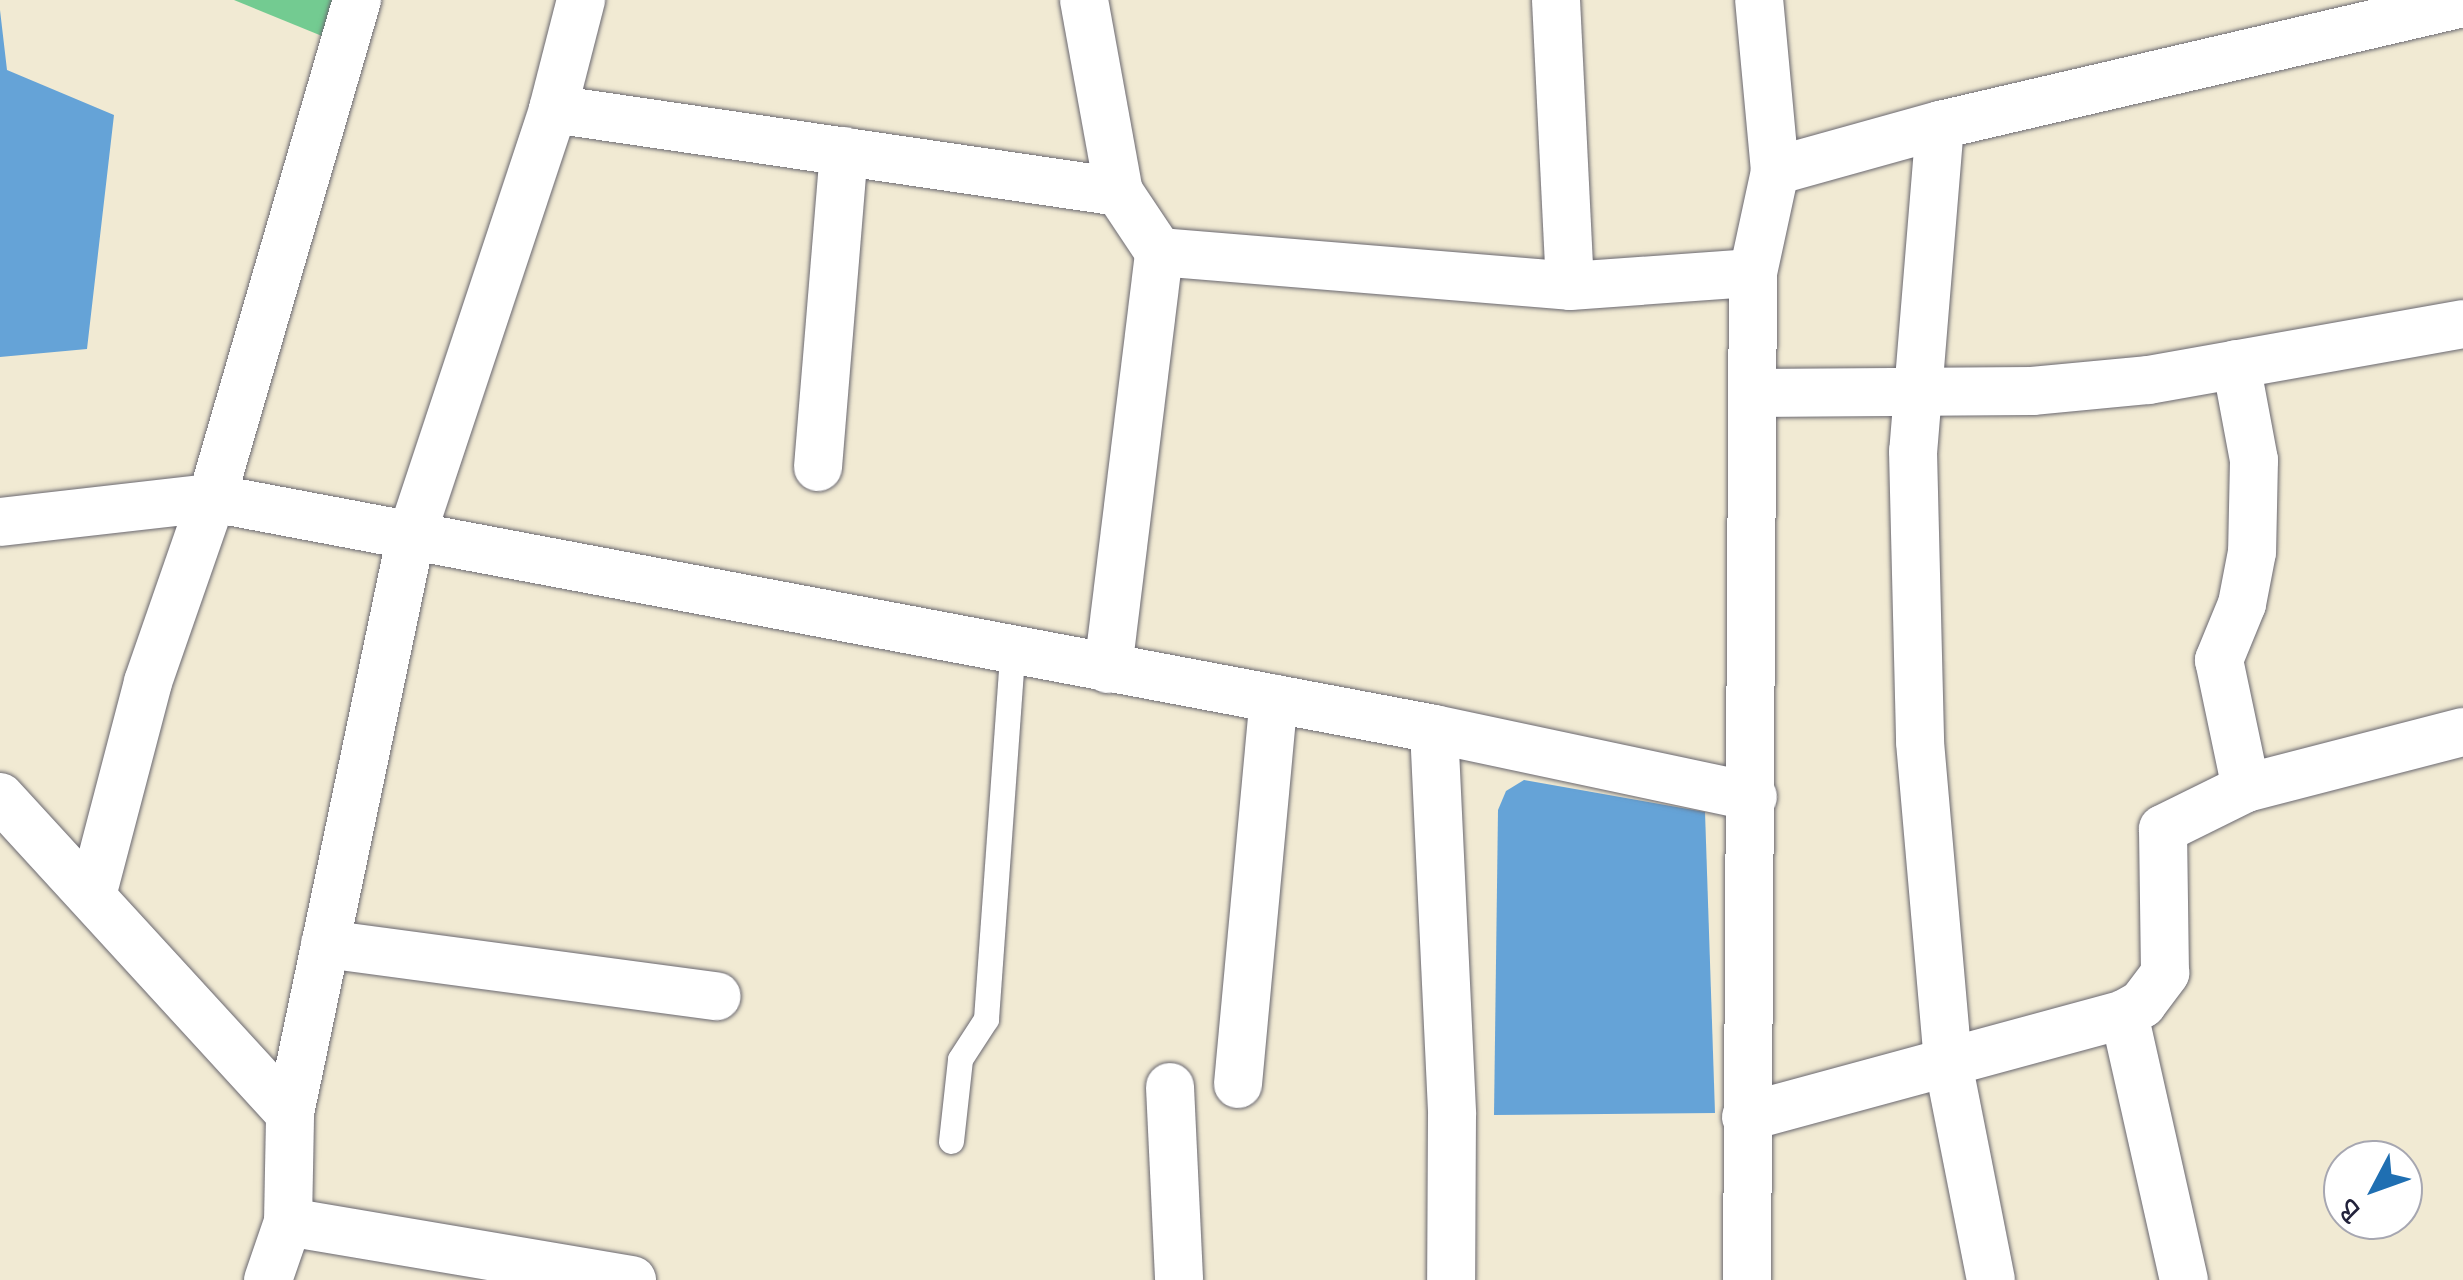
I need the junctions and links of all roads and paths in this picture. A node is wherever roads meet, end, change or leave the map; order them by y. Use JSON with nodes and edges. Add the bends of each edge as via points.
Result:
{"nodes":[{"id":1,"x":356,"y":0,"type":"edge"},
{"id":2,"x":581,"y":0,"type":"edge"},
{"id":3,"x":1084,"y":0,"type":"edge"},
{"id":4,"x":1556,"y":0,"type":"edge"},
{"id":5,"x":1759,"y":0,"type":"edge"},
{"id":6,"x":2463,"y":3,"type":"edge"},
{"id":7,"x":553,"y":109,"type":"junction"},
{"id":8,"x":1940,"y":125,"type":"junction"},
{"id":9,"x":844,"y":151,"type":"junction"},
{"id":10,"x":1776,"y":171,"type":"junction"},
{"id":11,"x":1119,"y":192,"type":"junction"},
{"id":12,"x":1159,"y":252,"type":"junction"},
{"id":13,"x":1753,"y":274,"type":"junction"},
{"id":14,"x":1570,"y":286,"type":"junction"},
{"id":15,"x":2463,"y":324,"type":"edge"},
{"id":16,"x":2236,"y":364,"type":"junction"},
{"id":17,"x":1918,"y":389,"type":"junction"},
{"id":18,"x":1753,"y":393,"type":"junction"},
{"id":19,"x":818,"y":467,"type":"dead end"},
{"id":20,"x":212,"y":498,"type":"junction"},
{"id":21,"x":0,"y":522,"type":"edge"},
{"id":22,"x":410,"y":540,"type":"junction"},
{"id":23,"x":1012,"y":652,"type":"junction"},
{"id":24,"x":1108,"y":670,"type":"junction"},
{"id":25,"x":1274,"y":699,"type":"junction"},
{"id":26,"x":1434,"y":729,"type":"junction"},
{"id":27,"x":2463,"y":732,"type":"edge"},
{"id":28,"x":2246,"y":788,"type":"junction"},
{"id":29,"x":0,"y":797,"type":"edge"},
{"id":30,"x":1753,"y":797,"type":"junction"},
{"id":31,"x":92,"y":892,"type":"junction"},
{"id":32,"x":325,"y":944,"type":"junction"},
{"id":33,"x":716,"y":996,"type":"dead end"},
{"id":34,"x":2124,"y":1014,"type":"junction"},
{"id":35,"x":1948,"y":1063,"type":"junction"},
{"id":36,"x":1238,"y":1084,"type":"dead end"},
{"id":37,"x":1170,"y":1087,"type":"dead end"},
{"id":38,"x":290,"y":1113,"type":"junction"},
{"id":39,"x":1746,"y":1117,"type":"junction"},
{"id":40,"x":951,"y":1140,"type":"dead end"},
{"id":41,"x":288,"y":1222,"type":"junction"},
{"id":42,"x":268,"y":1280,"type":"edge"},
{"id":43,"x":632,"y":1280,"type":"edge"},
{"id":44,"x":1179,"y":1280,"type":"edge"},
{"id":45,"x":1451,"y":1280,"type":"edge"},
{"id":46,"x":1747,"y":1280,"type":"edge"},
{"id":47,"x":1991,"y":1280,"type":"edge"},
{"id":48,"x":2184,"y":1280,"type":"edge"}],
"edges":[{"from":1,"to":20,"type":"street"},
{"from":2,"to":7,"type":"street"},
{"from":3,"to":11,"type":"street"},
{"from":4,"to":14,"type":"street"},
{"from":5,"to":10,"type":"street"},
{"from":6,"to":8,"type":"street"},
{"from":7,"to":9,"type":"street"},
{"from":7,"to":22,"type":"street"},
{"from":8,"to":10,"type":"street"},
{"from":8,"to":17,"type":"street"},
{"from":9,"to":11,"type":"street"},
{"from":9,"to":19,"type":"street"},
{"from":10,"to":13,"type":"street"},
{"from":11,"to":12,"type":"street"},
{"from":12,"to":14,"type":"street"},
{"from":12,"to":24,"type":"street"},
{"from":13,"to":14,"type":"street"},
{"from":13,"to":18,"type":"street"},
{"from":15,"to":16,"type":"street"},
{"from":16,"to":17,"type":"street","via":[[2032,391]]},
{"from":16,"to":28,"type":"street","via":[[2254,460],[2252,552],[2242,604],[2219,660]]},
{"from":17,"to":18,"type":"street"},
{"from":17,"to":35,"type":"street","via":[[1912,451],[1920,742]]},
{"from":18,"to":30,"type":"street"},
{"from":20,"to":21,"type":"street"},
{"from":20,"to":22,"type":"street"},
{"from":20,"to":31,"type":"street","via":[[148,682]]},
{"from":22,"to":23,"type":"street"},
{"from":22,"to":32,"type":"street"},
{"from":23,"to":24,"type":"street"},
{"from":23,"to":40,"type":"lane","via":[[986,1019],[960,1059]]},
{"from":24,"to":25,"type":"street"},
{"from":25,"to":26,"type":"street"},
{"from":25,"to":36,"type":"street"},
{"from":26,"to":30,"type":"street"},
{"from":26,"to":45,"type":"street","via":[[1452,1115]]},
{"from":27,"to":28,"type":"street"},
{"from":28,"to":34,"type":"street","via":[[2163,829],[2158,842],[2164,972],[2142,1004]]},
{"from":29,"to":31,"type":"street"},
{"from":30,"to":39,"type":"street"},
{"from":31,"to":38,"type":"street"},
{"from":32,"to":33,"type":"street"},
{"from":32,"to":38,"type":"street"},
{"from":34,"to":35,"type":"street"},
{"from":34,"to":48,"type":"street"},
{"from":35,"to":39,"type":"street"},
{"from":35,"to":47,"type":"street"},
{"from":37,"to":44,"type":"street"},
{"from":38,"to":41,"type":"street"},
{"from":39,"to":46,"type":"street"},
{"from":41,"to":42,"type":"street"},
{"from":41,"to":43,"type":"street"}]}
